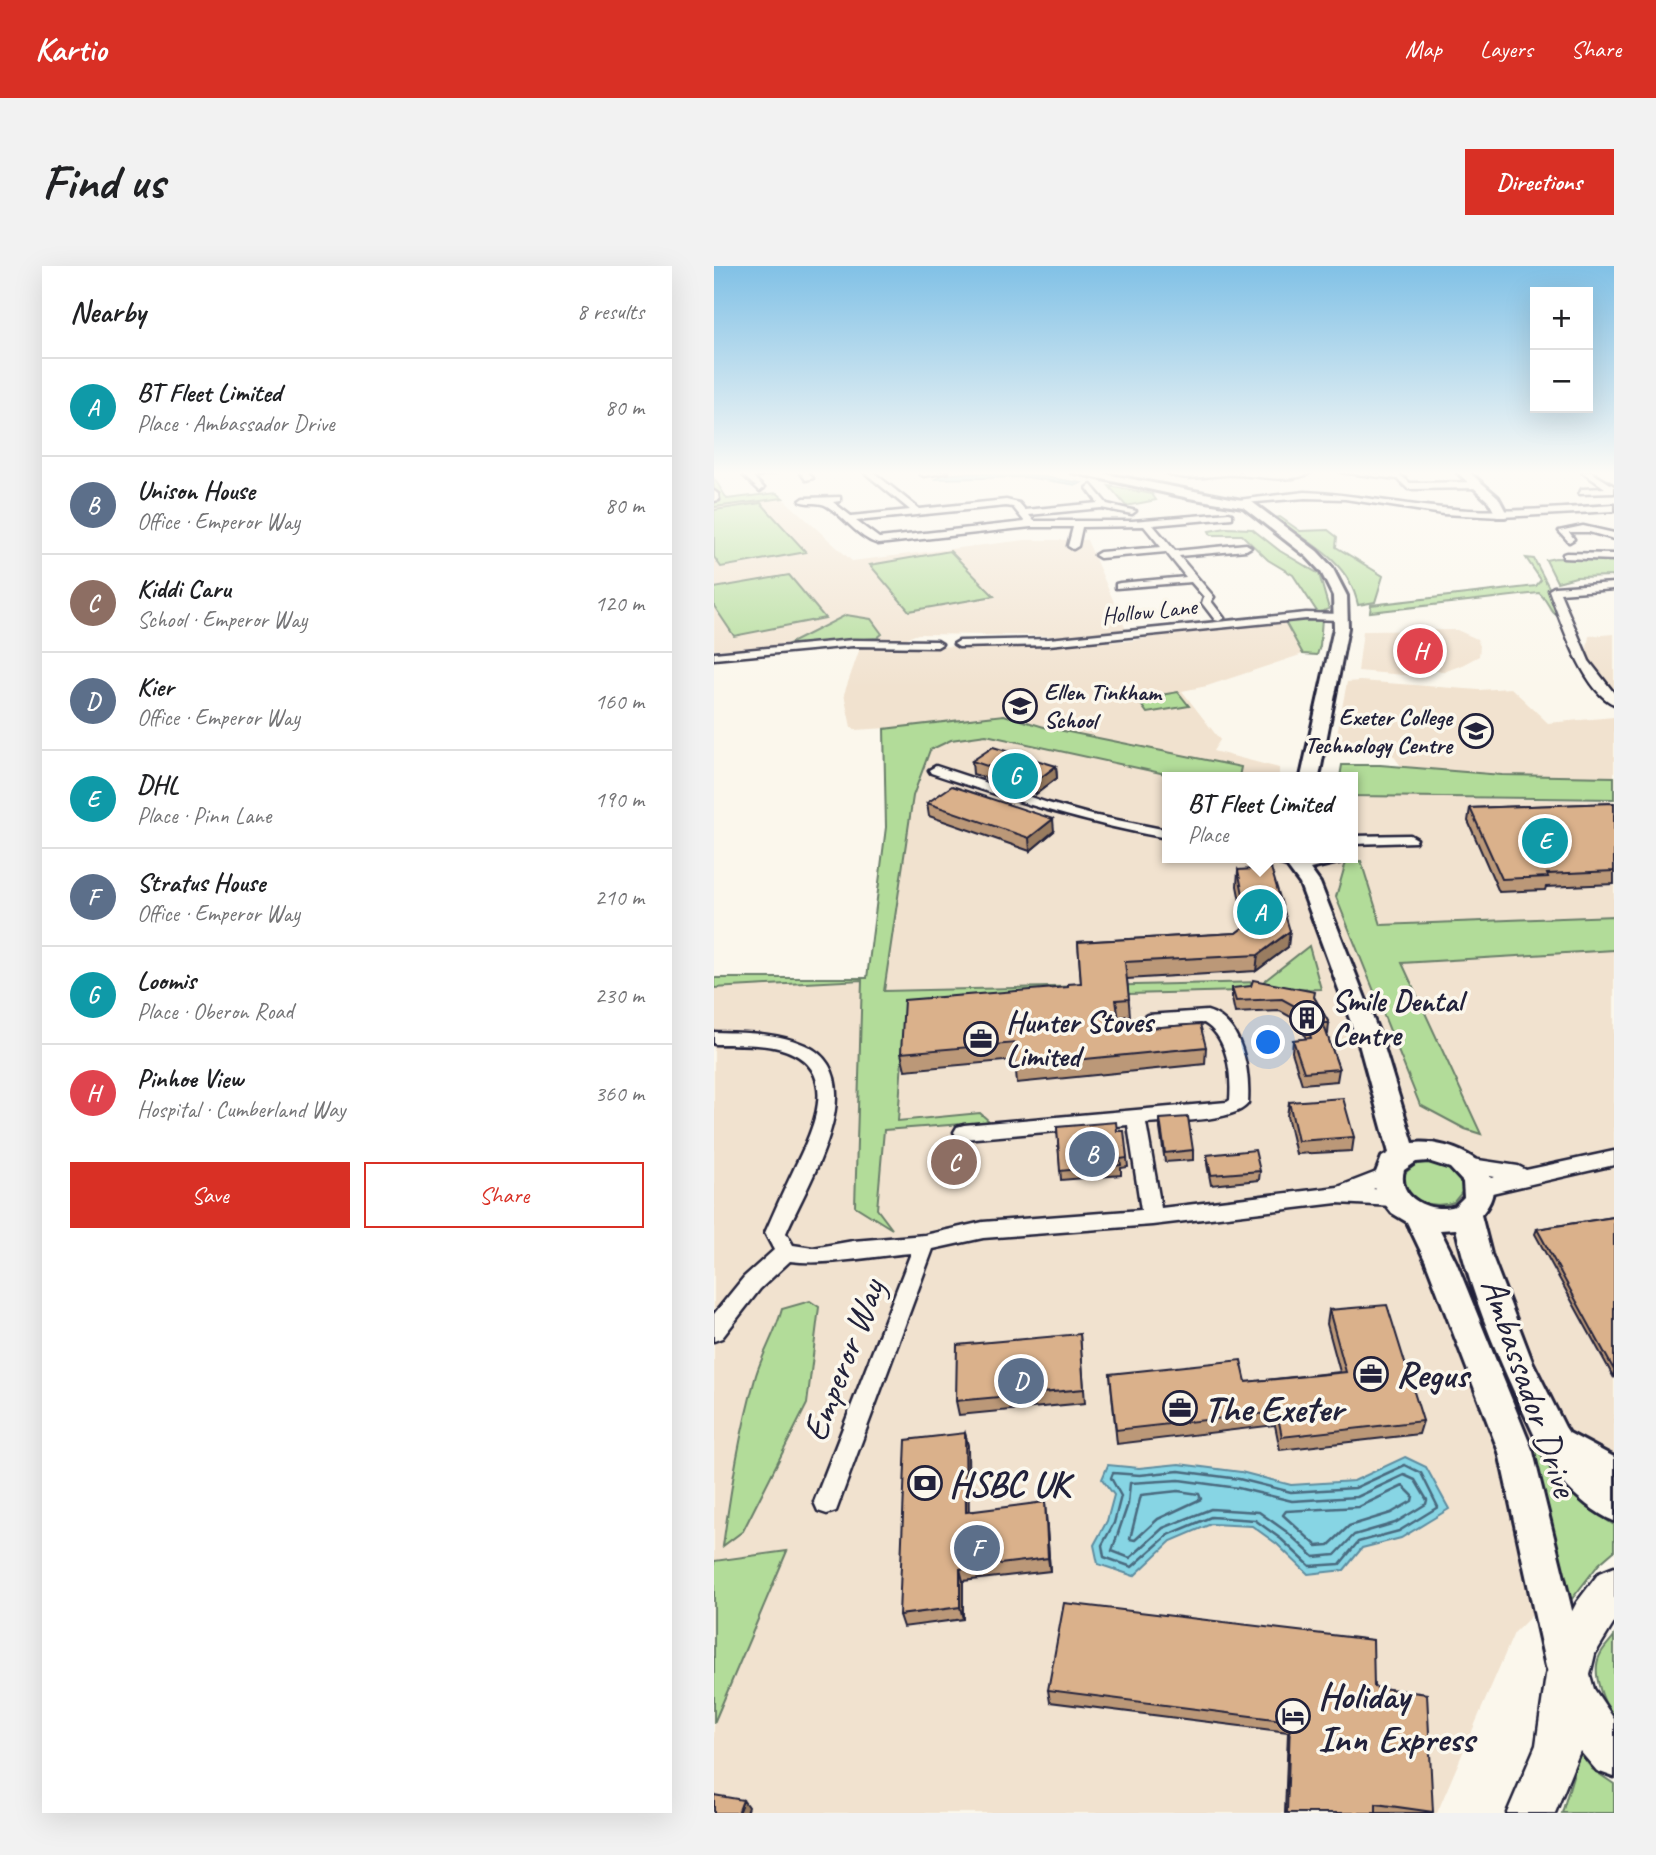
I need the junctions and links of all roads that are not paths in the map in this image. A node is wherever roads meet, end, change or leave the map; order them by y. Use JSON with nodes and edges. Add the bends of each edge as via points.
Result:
{"nodes":[{"id":1,"x":1164,"y":544,"type":"edge"},
{"id":2,"x":1301,"y":544,"type":"edge"},
{"id":3,"x":1246,"y":547,"type":"dead end"},
{"id":4,"x":1170,"y":551,"type":"junction"},
{"id":5,"x":1100,"y":555,"type":"dead end"},
{"id":6,"x":1566,"y":556,"type":"dead end"},
{"id":7,"x":1614,"y":557,"type":"edge"},
{"id":8,"x":1193,"y":579,"type":"junction"},
{"id":9,"x":1120,"y":586,"type":"dead end"},
{"id":10,"x":1614,"y":586,"type":"edge"},
{"id":11,"x":1342,"y":617,"type":"junction"},
{"id":12,"x":1219,"y":618,"type":"dead end"},
{"id":13,"x":937,"y":644,"type":"dead end"},
{"id":14,"x":959,"y":645,"type":"dead end"},
{"id":15,"x":714,"y":656,"type":"edge"},
{"id":16,"x":1614,"y":700,"type":"edge"},
{"id":17,"x":936,"y":769,"type":"dead end"},
{"id":18,"x":1311,"y":772,"type":"edge"},
{"id":19,"x":1162,"y":833,"type":"edge"},
{"id":20,"x":1410,"y":839,"type":"dead end"},
{"id":21,"x":1358,"y":840,"type":"edge"},
{"id":22,"x":1290,"y":863,"type":"edge"},
{"id":23,"x":1326,"y":863,"type":"edge"},
{"id":24,"x":1310,"y":883,"type":"junction"},
{"id":25,"x":1147,"y":1021,"type":"dead end"},
{"id":26,"x":714,"y":1038,"type":"edge"},
{"id":27,"x":1136,"y":1117,"type":"junction"},
{"id":28,"x":964,"y":1132,"type":"dead end"},
{"id":29,"x":1614,"y":1158,"type":"edge"},
{"id":30,"x":1406,"y":1179,"type":"junction"},
{"id":31,"x":1470,"y":1188,"type":"junction"},
{"id":32,"x":1152,"y":1217,"type":"junction"},
{"id":33,"x":925,"y":1243,"type":"junction"},
{"id":34,"x":786,"y":1252,"type":"junction"},
{"id":35,"x":714,"y":1331,"type":"edge"},
{"id":36,"x":1553,"y":1438,"type":"junction"},
{"id":37,"x":1614,"y":1476,"type":"edge"},
{"id":38,"x":827,"y":1502,"type":"dead end"},
{"id":39,"x":1614,"y":1504,"type":"edge"},
{"id":40,"x":1614,"y":1588,"type":"edge"},
{"id":41,"x":1568,"y":1677,"type":"junction"},
{"id":42,"x":1614,"y":1754,"type":"edge"},
{"id":43,"x":1531,"y":1813,"type":"edge"}],
"edges":[{"from":1,"to":4,"type":"street"},
{"from":2,"to":11,"type":"main road","via":[[1327,570],[1338,590]]},
{"from":3,"to":4,"type":"street"},
{"from":4,"to":5,"type":"street"},
{"from":4,"to":8,"type":"street"},
{"from":6,"to":7,"type":"street"},
{"from":8,"to":9,"type":"street"},
{"from":8,"to":12,"type":"street"},
{"from":10,"to":16,"type":"street","via":[[1555,588],[1579,656]]},
{"from":11,"to":14,"type":"street","name":"Hollow Lane","via":[[1299,617],[1049,642]]},
{"from":11,"to":18,"type":"main road"},
{"from":13,"to":15,"type":"street","via":[[852,643]]},
{"from":17,"to":19,"type":"street","via":[[1054,809]]},
{"from":20,"to":21,"type":"street"},
{"from":22,"to":24,"type":"main road","name":"Ambassador Drive"},
{"from":23,"to":24,"type":"main road"},
{"from":24,"to":30,"type":"main road","name":"Ambassador Drive","via":[[1370,1044]]},
{"from":25,"to":27,"type":"street","via":[[1216,1020],[1226,1033],[1241,1092],[1239,1103],[1231,1108]]},
{"from":26,"to":34,"type":"street","via":[[772,1041],[802,1049],[820,1067],[827,1083],[825,1123],[775,1233]]},
{"from":27,"to":28,"type":"street"},
{"from":27,"to":32,"type":"street"},
{"from":29,"to":31,"type":"street"},
{"from":30,"to":31,"type":"main road","via":[[1448,1155]]},
{"from":30,"to":31,"type":"main road","via":[[1444,1219]]},
{"from":30,"to":32,"type":"street","name":"Emperor Way","via":[[1337,1195]]},
{"from":30,"to":41,"type":"main road","name":"Ambassador Drive","via":[[1516,1452]]},
{"from":31,"to":36,"type":"main road","name":"Ambassador Drive","via":[[1476,1254],[1517,1363]]},
{"from":32,"to":33,"type":"street","name":"Emperor Way","via":[[983,1230]]},
{"from":33,"to":34,"type":"street","name":"Emperor Way","via":[[813,1256]]},
{"from":33,"to":38,"type":"street","name":"Emperor Way"},
{"from":34,"to":35,"type":"street","via":[[744,1292]]},
{"from":36,"to":37,"type":"main road"},
{"from":36,"to":39,"type":"main road","name":"Ambassador Drive","via":[[1575,1470]]},
{"from":40,"to":41,"type":"main road","via":[[1583,1634]]},
{"from":41,"to":42,"type":"main road","via":[[1580,1710]]},
{"from":41,"to":43,"type":"main road","via":[[1559,1746]]}]}
